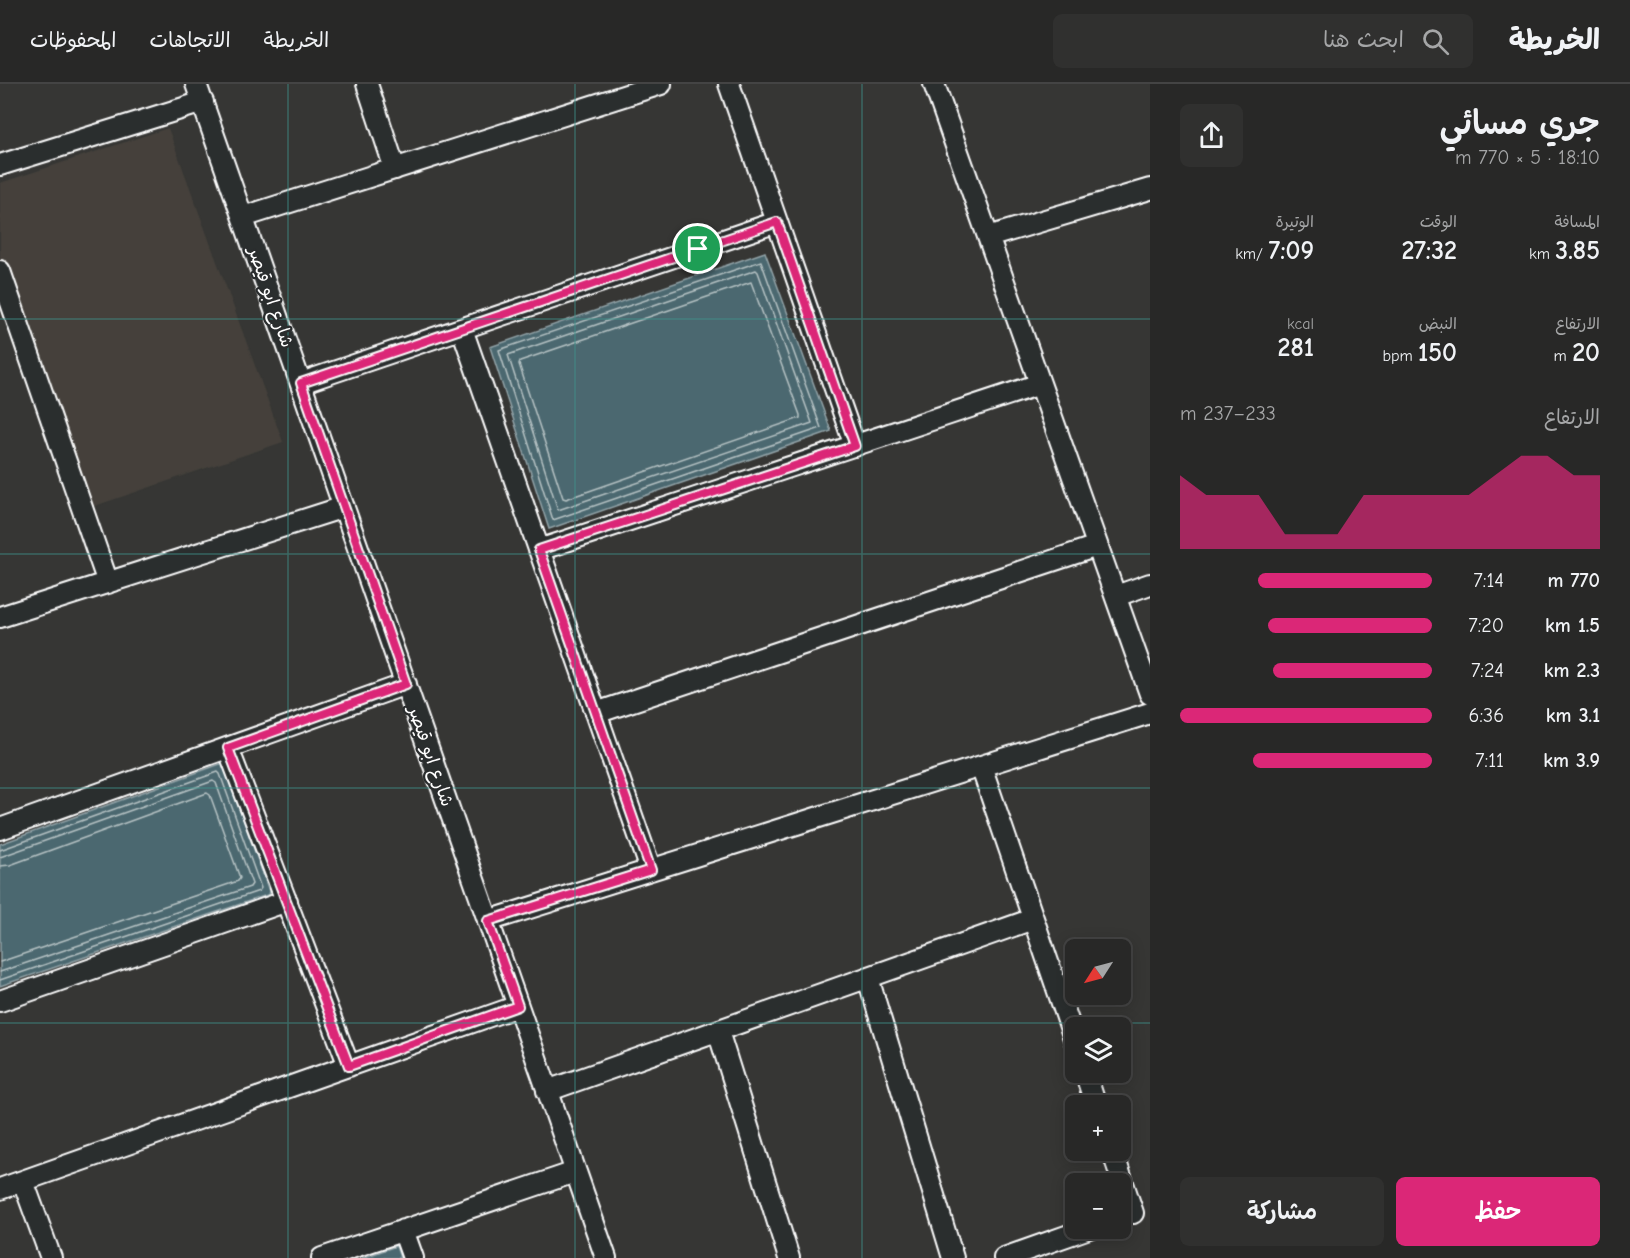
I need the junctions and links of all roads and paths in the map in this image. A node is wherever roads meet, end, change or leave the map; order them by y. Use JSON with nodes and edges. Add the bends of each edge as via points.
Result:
{"nodes":[{"id":1,"x":367,"y":84,"type":"edge"},
{"id":2,"x":661,"y":84,"type":"edge"},
{"id":3,"x":729,"y":84,"type":"edge"},
{"id":4,"x":934,"y":84,"type":"edge"},
{"id":5,"x":200,"y":93,"type":"edge"},
{"id":6,"x":0,"y":165,"type":"edge"},
{"id":7,"x":395,"y":169,"type":"junction"},
{"id":8,"x":1150,"y":189,"type":"edge"},
{"id":9,"x":243,"y":217,"type":"junction"},
{"id":10,"x":777,"y":222,"type":"junction"},
{"id":11,"x":988,"y":237,"type":"junction"},
{"id":12,"x":0,"y":271,"type":"edge"},
{"id":13,"x":462,"y":329,"type":"junction"},
{"id":14,"x":301,"y":383,"type":"junction"},
{"id":15,"x":1040,"y":384,"type":"junction"},
{"id":16,"x":855,"y":446,"type":"junction"},
{"id":17,"x":344,"y":507,"type":"junction"},
{"id":18,"x":1097,"y":546,"type":"junction"},
{"id":19,"x":539,"y":550,"type":"junction"},
{"id":20,"x":108,"y":583,"type":"junction"},
{"id":21,"x":1150,"y":584,"type":"edge"},
{"id":22,"x":1116,"y":596,"type":"junction"},
{"id":23,"x":0,"y":617,"type":"edge"},
{"id":24,"x":406,"y":684,"type":"junction"},
{"id":25,"x":1150,"y":694,"type":"edge"},
{"id":26,"x":596,"y":713,"type":"junction"},
{"id":27,"x":1150,"y":713,"type":"edge"},
{"id":28,"x":228,"y":748,"type":"junction"},
{"id":29,"x":981,"y":766,"type":"junction"},
{"id":30,"x":0,"y":829,"type":"edge"},
{"id":31,"x":651,"y":870,"type":"junction"},
{"id":32,"x":286,"y":901,"type":"junction"},
{"id":33,"x":1033,"y":919,"type":"junction"},
{"id":34,"x":488,"y":921,"type":"junction"},
{"id":35,"x":868,"y":978,"type":"junction"},
{"id":36,"x":0,"y":1001,"type":"edge"},
{"id":37,"x":518,"y":1006,"type":"junction"},
{"id":38,"x":1067,"y":1017,"type":"edge"},
{"id":39,"x":718,"y":1031,"type":"junction"},
{"id":40,"x":349,"y":1066,"type":"junction"},
{"id":41,"x":548,"y":1091,"type":"junction"},
{"id":42,"x":1116,"y":1161,"type":"edge"},
{"id":43,"x":576,"y":1172,"type":"junction"},
{"id":44,"x":23,"y":1181,"type":"junction"},
{"id":45,"x":0,"y":1189,"type":"edge"},
{"id":46,"x":1135,"y":1213,"type":"edge"},
{"id":47,"x":403,"y":1230,"type":"junction"},
{"id":48,"x":1065,"y":1236,"type":"edge"},
{"id":49,"x":51,"y":1258,"type":"edge"},
{"id":50,"x":322,"y":1258,"type":"edge"},
{"id":51,"x":413,"y":1258,"type":"edge"},
{"id":52,"x":606,"y":1258,"type":"edge"},
{"id":53,"x":789,"y":1258,"type":"edge"},
{"id":54,"x":953,"y":1258,"type":"edge"},
{"id":55,"x":1004,"y":1258,"type":"edge"}],
"edges":[{"from":1,"to":7,"type":"street"},
{"from":2,"to":7,"type":"street"},
{"from":3,"to":10,"type":"street"},
{"from":4,"to":11,"type":"street"},
{"from":5,"to":6,"type":"street"},
{"from":5,"to":9,"type":"street","name":"شارع ابو قيصر"},
{"from":7,"to":9,"type":"street"},
{"from":8,"to":11,"type":"street"},
{"from":9,"to":14,"type":"street","name":"شارع ابو قيصر"},
{"from":10,"to":13,"type":"street"},
{"from":10,"to":16,"type":"street"},
{"from":11,"to":15,"type":"street"},
{"from":12,"to":20,"type":"street"},
{"from":13,"to":14,"type":"street"},
{"from":13,"to":19,"type":"street"},
{"from":14,"to":17,"type":"street","name":"شارع ابو قيصر"},
{"from":15,"to":16,"type":"street"},
{"from":15,"to":18,"type":"street"},
{"from":16,"to":19,"type":"street"},
{"from":17,"to":20,"type":"street"},
{"from":17,"to":24,"type":"street","name":"شارع ابو قيصر"},
{"from":18,"to":22,"type":"street"},
{"from":18,"to":26,"type":"street"},
{"from":19,"to":26,"type":"street"},
{"from":20,"to":23,"type":"street"},
{"from":21,"to":22,"type":"street"},
{"from":22,"to":25,"type":"street"},
{"from":24,"to":28,"type":"street"},
{"from":24,"to":34,"type":"street","name":"شارع ابو قيصر"},
{"from":26,"to":31,"type":"street"},
{"from":27,"to":29,"type":"street"},
{"from":28,"to":30,"type":"street"},
{"from":28,"to":32,"type":"street"},
{"from":29,"to":31,"type":"street"},
{"from":29,"to":33,"type":"street"},
{"from":31,"to":34,"type":"street"},
{"from":32,"to":36,"type":"street"},
{"from":32,"to":40,"type":"street"},
{"from":33,"to":35,"type":"street"},
{"from":33,"to":38,"type":"street"},
{"from":34,"to":37,"type":"street","name":"شارع ابو قيصر"},
{"from":35,"to":39,"type":"street"},
{"from":35,"to":54,"type":"street"},
{"from":37,"to":40,"type":"street"},
{"from":37,"to":41,"type":"street","name":"شارع ابو قيصر"},
{"from":39,"to":41,"type":"street"},
{"from":39,"to":53,"type":"street"},
{"from":40,"to":44,"type":"street"},
{"from":41,"to":43,"type":"street","name":"شارع ابو قيصر"},
{"from":42,"to":46,"type":"street"},
{"from":43,"to":47,"type":"street"},
{"from":43,"to":52,"type":"street","name":"شارع ابو قيصر"},
{"from":44,"to":45,"type":"street"},
{"from":44,"to":49,"type":"street"},
{"from":47,"to":50,"type":"street"},
{"from":47,"to":51,"type":"street"},
{"from":48,"to":55,"type":"street"}]}
